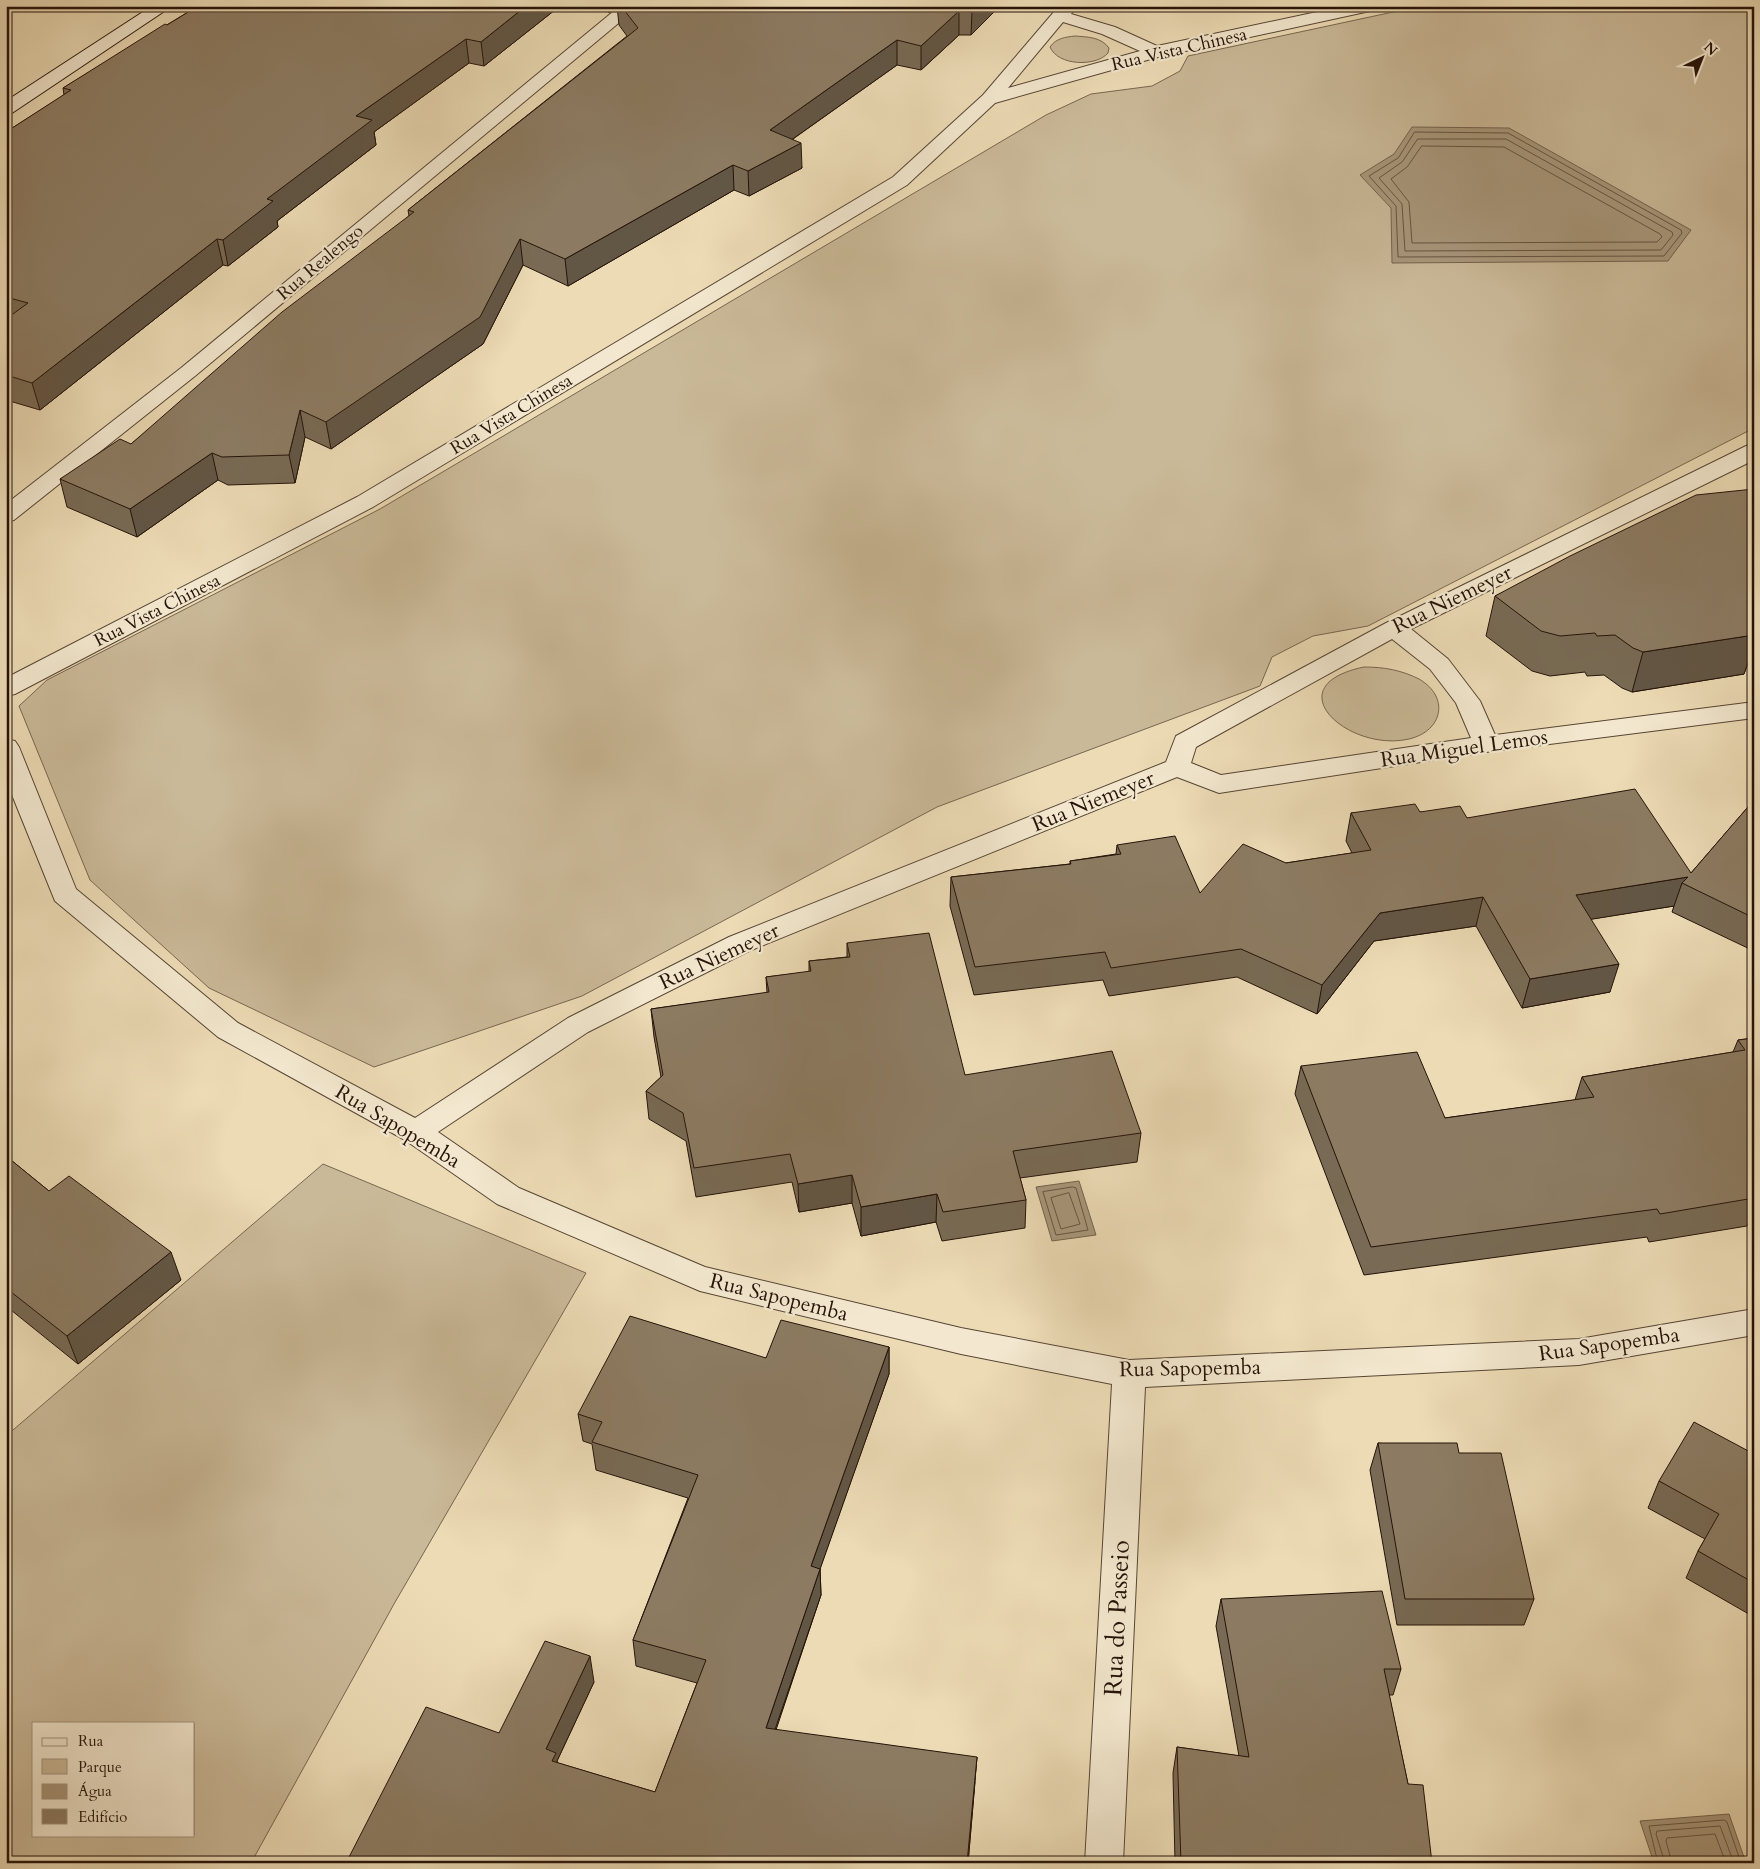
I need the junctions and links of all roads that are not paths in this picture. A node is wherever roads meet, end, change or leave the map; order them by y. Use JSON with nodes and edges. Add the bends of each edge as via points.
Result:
{"nodes":[{"id":1,"x":164,"y":6,"type":"edge"},
{"id":2,"x":631,"y":6,"type":"edge"},
{"id":3,"x":1370,"y":6,"type":"edge"},
{"id":4,"x":1063,"y":11,"type":"edge"},
{"id":5,"x":1155,"y":52,"type":"junction"},
{"id":6,"x":989,"y":99,"type":"junction"},
{"id":7,"x":6,"y":109,"type":"edge"},
{"id":8,"x":1754,"y":451,"type":"edge"},
{"id":9,"x":6,"y":515,"type":"edge"},
{"id":10,"x":1394,"y":628,"type":"junction"},
{"id":11,"x":6,"y":688,"type":"edge"},
{"id":12,"x":1754,"y":710,"type":"edge"},
{"id":13,"x":1486,"y":744,"type":"junction"},
{"id":14,"x":6,"y":747,"type":"edge"},
{"id":15,"x":1177,"y":767,"type":"junction"},
{"id":16,"x":416,"y":1132,"type":"junction"},
{"id":17,"x":1754,"y":1322,"type":"edge"},
{"id":18,"x":1129,"y":1374,"type":"junction"},
{"id":19,"x":1104,"y":1863,"type":"edge"}],
"edges":[{"from":1,"to":7,"type":"street"},
{"from":2,"to":9,"type":"street","name":"Rua Realengo","via":[[188,372]]},
{"from":3,"to":5,"type":"street","name":"Rua Vista Chinesa"},
{"from":4,"to":5,"type":"street","via":[[1130,38]]},
{"from":4,"to":6,"type":"street","name":"Rua Vista Chinesa"},
{"from":5,"to":6,"type":"street","name":"Rua Vista Chinesa"},
{"from":6,"to":11,"type":"street","name":"Rua Vista Chinesa","via":[[900,181],[365,502]]},
{"from":8,"to":10,"type":"street","name":"Rua Niemeyer"},
{"from":10,"to":13,"type":"street","via":[[1445,671],[1468,701]]},
{"from":10,"to":15,"type":"street","name":"Rua Niemeyer","via":[[1185,742]]},
{"from":12,"to":13,"type":"street","name":"Rua Miguel Lemos"},
{"from":13,"to":15,"type":"street","name":"Rua Miguel Lemos","via":[[1219,784]]},
{"from":14,"to":16,"type":"street","name":"Rua Sapopemba","via":[[65,894],[228,1030]]},
{"from":15,"to":16,"type":"street","name":"Rua Niemeyer","via":[[739,944],[578,1026]]},
{"from":16,"to":18,"type":"street","name":"Rua Sapopemba","via":[[508,1196],[700,1278],[961,1341]]},
{"from":17,"to":18,"type":"street","name":"Rua Sapopemba","via":[[1579,1352]]},
{"from":18,"to":19,"type":"street","name":"Rua do Passeio"}]}
